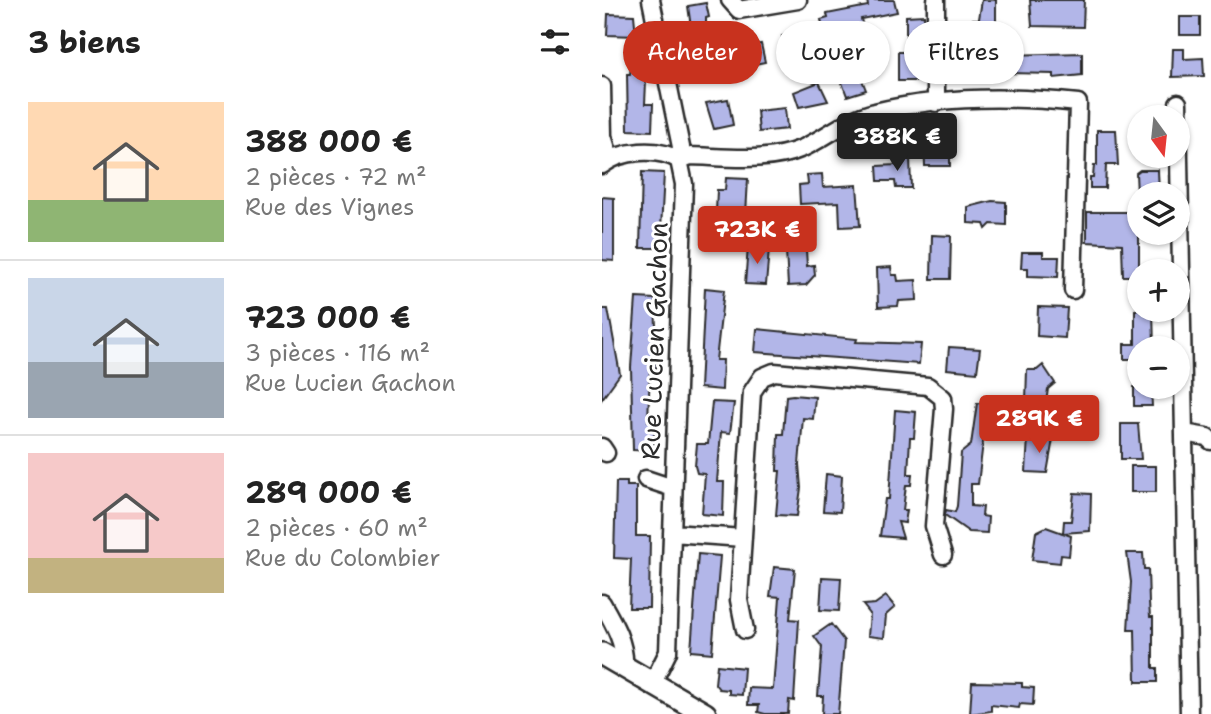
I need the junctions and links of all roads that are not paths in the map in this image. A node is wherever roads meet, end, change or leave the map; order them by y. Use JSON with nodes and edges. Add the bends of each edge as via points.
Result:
{"nodes":[{"id":1,"x":651,"y":0,"type":"edge"},
{"id":2,"x":730,"y":0,"type":"edge"},
{"id":3,"x":798,"y":0,"type":"edge"},
{"id":4,"x":936,"y":0,"type":"edge"},
{"id":5,"x":602,"y":86,"type":"edge"},
{"id":6,"x":936,"y":103,"type":"junction"},
{"id":7,"x":1178,"y":103,"type":"dead end"},
{"id":8,"x":679,"y":160,"type":"junction"},
{"id":9,"x":606,"y":162,"type":"edge"},
{"id":10,"x":1073,"y":290,"type":"dead end"},
{"id":11,"x":1184,"y":433,"type":"junction"},
{"id":12,"x":1211,"y":441,"type":"edge"},
{"id":13,"x":646,"y":479,"type":"dead end"},
{"id":14,"x":673,"y":488,"type":"junction"},
{"id":15,"x":672,"y":533,"type":"junction"},
{"id":16,"x":743,"y":538,"type":"junction"},
{"id":17,"x":943,"y":555,"type":"dead end"},
{"id":18,"x":602,"y":603,"type":"edge"},
{"id":19,"x":745,"y":630,"type":"dead end"},
{"id":20,"x":602,"y":654,"type":"edge"},
{"id":21,"x":624,"y":667,"type":"junction"},
{"id":22,"x":652,"y":684,"type":"junction"},
{"id":23,"x":705,"y":714,"type":"edge"},
{"id":24,"x":1189,"y":714,"type":"edge"}],
"edges":[{"from":1,"to":8,"type":"street","name":"Rue Lucien Gachon","via":[[681,147]]},
{"from":2,"to":3,"type":"street","via":[[739,10]]},
{"from":4,"to":6,"type":"street"},
{"from":5,"to":9,"type":"street"},
{"from":6,"to":8,"type":"street","via":[[873,112],[782,155]]},
{"from":6,"to":10,"type":"street","via":[[1001,97],[1078,103]]},
{"from":7,"to":11,"type":"street"},
{"from":8,"to":9,"type":"street","via":[[662,153],[642,153]]},
{"from":8,"to":14,"type":"street","name":"Rue Lucien Gachon","via":[[684,184]]},
{"from":11,"to":12,"type":"street"},
{"from":11,"to":24,"type":"street"},
{"from":13,"to":14,"type":"street"},
{"from":14,"to":15,"type":"street","name":"Rue Lucien Gachon"},
{"from":15,"to":16,"type":"street"},
{"from":15,"to":22,"type":"street","name":"Rue Lucien Gachon","via":[[668,652]]},
{"from":16,"to":17,"type":"street","via":[[752,392],[762,377],[774,372],[801,374],[929,386],[938,392],[944,409],[934,526]]},
{"from":16,"to":19,"type":"street","via":[[738,600]]},
{"from":18,"to":21,"type":"street","via":[[615,625]]},
{"from":20,"to":21,"type":"street"},
{"from":21,"to":22,"type":"street"},
{"from":22,"to":23,"type":"street"}]}
